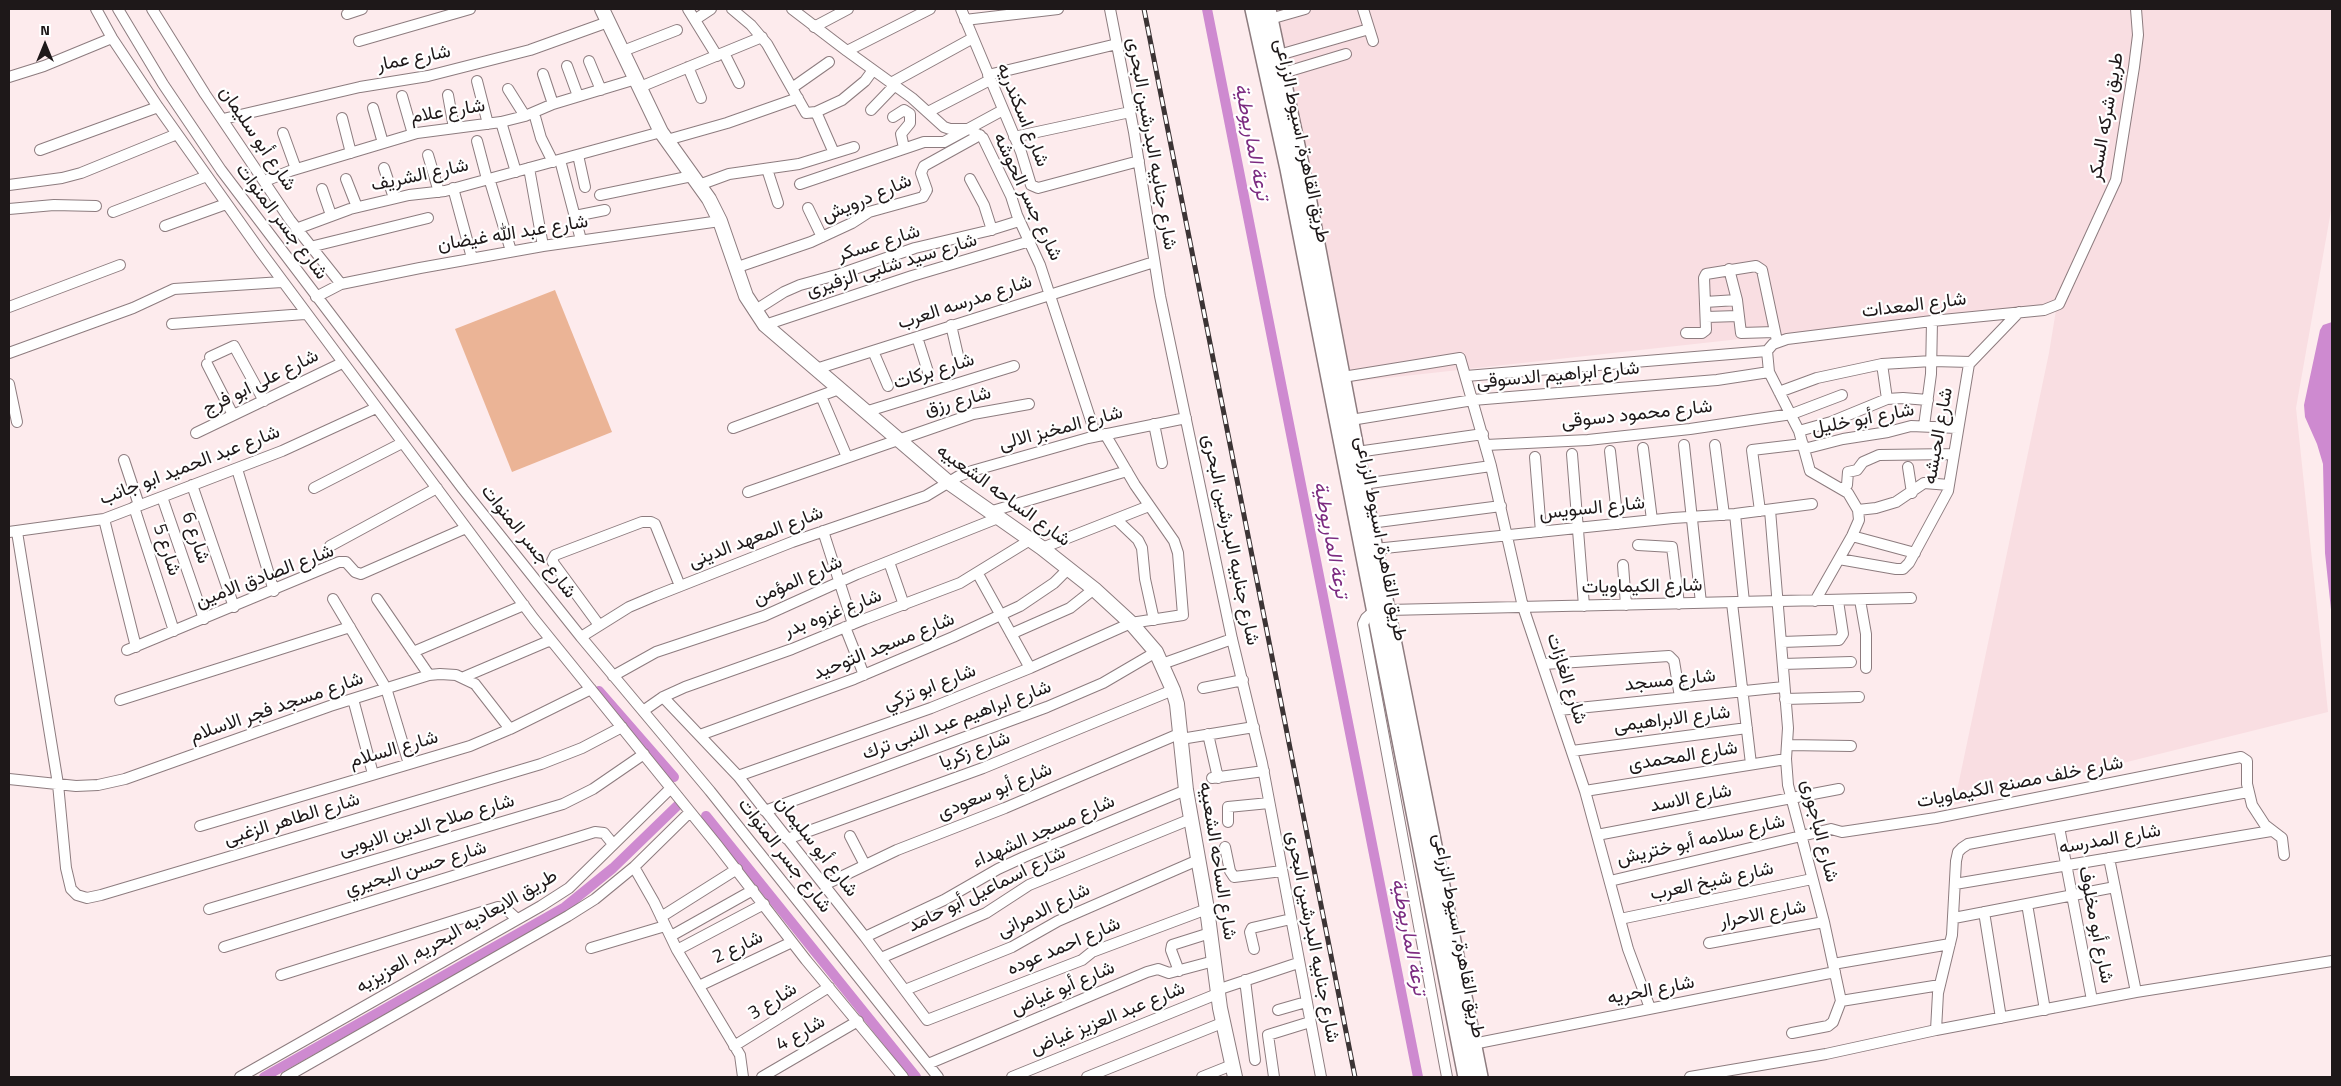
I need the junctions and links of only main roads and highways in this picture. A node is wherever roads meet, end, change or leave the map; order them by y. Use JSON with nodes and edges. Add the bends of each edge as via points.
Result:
{"nodes":[{"id":1,"x":602,"y":9,"type":"edge"},
{"id":2,"x":1253,"y":9,"type":"edge"},
{"id":3,"x":1269,"y":14,"type":"edge"},
{"id":4,"x":1381,"y":610,"type":"junction"},
{"id":5,"x":1234,"y":1071,"type":"edge"},
{"id":6,"x":1466,"y":1077,"type":"edge"},
{"id":7,"x":1480,"y":1077,"type":"edge"}],
"edges":[{"from":1,"to":5,"type":"main road","name":"شارع الساحه الشعبيه","via":[[664,136],[709,199],[754,311],[765,325],[948,482],[1094,589],[1131,623],[1159,658],[1173,690],[1217,992]]},
{"from":2,"to":4,"type":"highway","name":"طريق القاهرة, اسيوط الزراعى"},
{"from":3,"to":4,"type":"highway","name":"طريق القاهرة, اسيوط الزراعى","via":[[1351,420],[1375,548]]},
{"from":4,"to":6,"type":"highway","name":"طريق القاهرة, اسيوط الزراعى"},
{"from":4,"to":7,"type":"highway","name":"طريق القاهرة, اسيوط الزراعى"}]}
